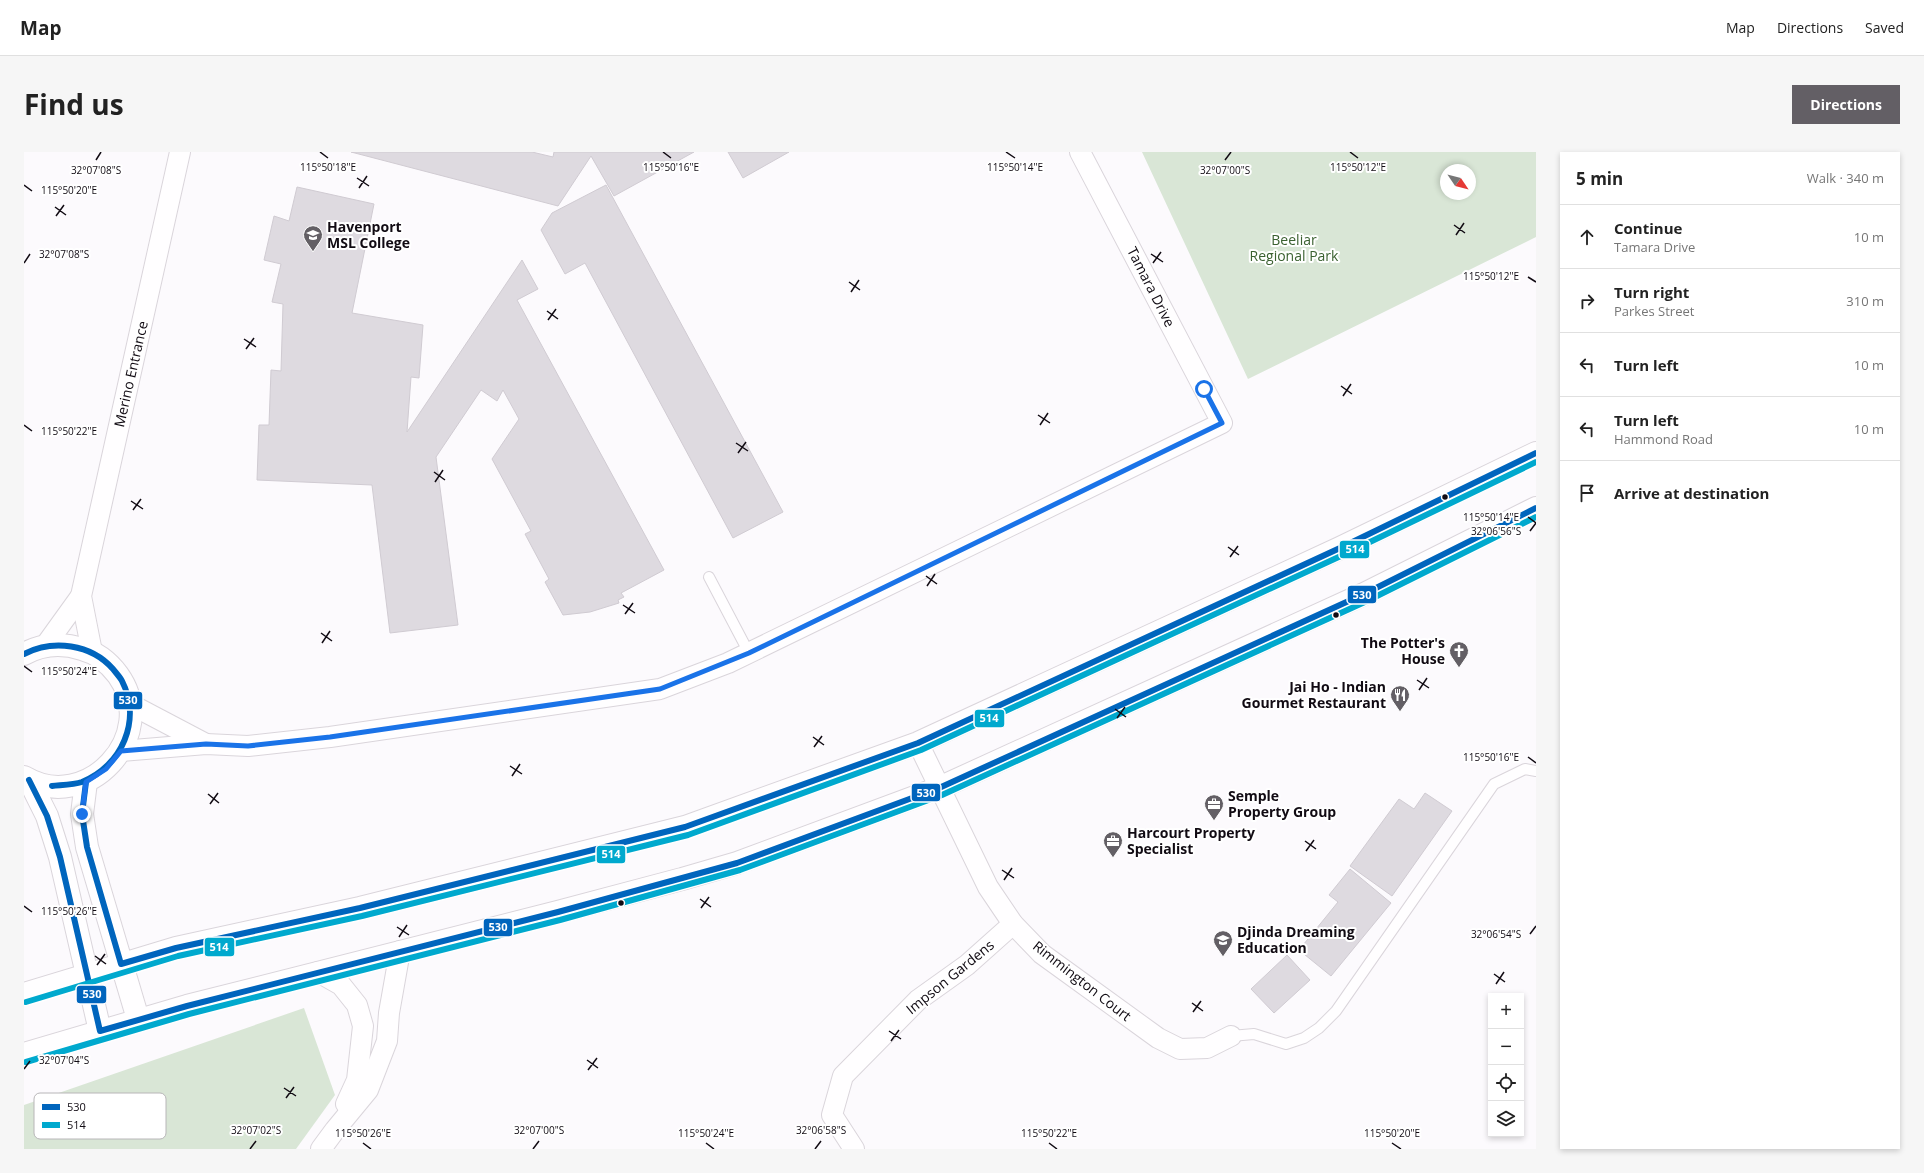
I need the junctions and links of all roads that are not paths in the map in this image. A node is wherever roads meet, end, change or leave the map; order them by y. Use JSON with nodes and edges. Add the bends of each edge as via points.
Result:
{"nodes":[{"id":1,"x":180,"y":152,"type":"edge"},
{"id":2,"x":1080,"y":152,"type":"edge"},
{"id":3,"x":1536,"y":453,"type":"edge"},
{"id":4,"x":1536,"y":508,"type":"edge"},
{"id":5,"x":709,"y":577,"type":"dead end"},
{"id":6,"x":81,"y":596,"type":"junction"},
{"id":7,"x":45,"y":646,"type":"junction"},
{"id":8,"x":92,"y":652,"type":"junction"},
{"id":9,"x":749,"y":653,"type":"junction"},
{"id":10,"x":24,"y":654,"type":"edge"},
{"id":11,"x":130,"y":704,"type":"junction"},
{"id":12,"x":918,"y":743,"type":"junction"},
{"id":13,"x":206,"y":744,"type":"junction"},
{"id":14,"x":121,"y":751,"type":"junction"},
{"id":15,"x":1536,"y":771,"type":"edge"},
{"id":16,"x":27,"y":778,"type":"edge"},
{"id":17,"x":86,"y":782,"type":"junction"},
{"id":18,"x":939,"y":788,"type":"junction"},
{"id":19,"x":1013,"y":924,"type":"junction"},
{"id":20,"x":400,"y":951,"type":"junction"},
{"id":21,"x":121,"y":964,"type":"junction"},
{"id":22,"x":318,"y":972,"type":"junction"},
{"id":23,"x":88,"y":974,"type":"junction"},
{"id":24,"x":24,"y":994,"type":"edge"},
{"id":25,"x":138,"y":1019,"type":"junction"},
{"id":26,"x":100,"y":1031,"type":"junction"},
{"id":27,"x":1231,"y":1036,"type":"joint"},
{"id":28,"x":24,"y":1054,"type":"edge"},
{"id":29,"x":335,"y":1130,"type":"junction"},
{"id":30,"x":322,"y":1149,"type":"edge"},
{"id":31,"x":854,"y":1149,"type":"edge"}],
"edges":[{"from":1,"to":6,"type":"street","name":"Merino Entrance"},
{"from":2,"to":9,"type":"street","name":"Tamara Drive","via":[[1222,423]]},
{"from":3,"to":12,"type":"main road","via":[[1340,548]]},
{"from":4,"to":18,"type":"main road","via":[[1364,594]]},
{"from":5,"to":9,"type":"lane"},
{"from":6,"to":7,"type":"street","name":"Merino Entrance"},
{"from":6,"to":8,"type":"street","name":"Merino Entrance"},
{"from":7,"to":8,"type":"main road","via":[[69,645]]},
{"from":7,"to":10,"type":"main road"},
{"from":8,"to":11,"type":"main road","via":[[110,665],[123,683]]},
{"from":9,"to":13,"type":"street","via":[[660,689],[330,737],[248,746]]},
{"from":11,"to":13,"type":"street"},
{"from":11,"to":14,"type":"main road","via":[[129,728]]},
{"from":12,"to":18,"type":"street","name":"Rimmington Court"},
{"from":12,"to":21,"type":"main road","via":[[685,827],[360,908],[176,948]]},
{"from":13,"to":14,"type":"street"},
{"from":14,"to":17,"type":"main road","via":[[106,769]]},
{"from":15,"to":27,"type":"lane","via":[[1525,769],[1494,784],[1336,1011],[1319,1028],[1304,1038],[1286,1044],[1254,1034]]},
{"from":16,"to":17,"type":"main road","via":[[48,786]]},
{"from":16,"to":23,"type":"main road","via":[[47,816],[60,857]]},
{"from":17,"to":21,"type":"main road","via":[[82,814],[87,847]]},
{"from":18,"to":19,"type":"street","name":"Rimmington Court","via":[[988,887]]},
{"from":18,"to":20,"type":"main road","via":[[737,863],[558,912]]},
{"from":19,"to":27,"type":"street","name":"Rimmington Court","via":[[1042,954],[1158,1038],[1180,1049],[1207,1048]]},
{"from":19,"to":31,"type":"street","name":"Impson Gardens","via":[[967,965],[918,1000],[843,1076],[832,1115]]},
{"from":20,"to":22,"type":"main road"},
{"from":20,"to":29,"type":"street","via":[[389,1013],[387,1041],[368,1090]]},
{"from":21,"to":23,"type":"main road"},
{"from":21,"to":25,"type":"main road"},
{"from":22,"to":25,"type":"main road"},
{"from":22,"to":29,"type":"street","via":[[341,985],[357,1005],[363,1026],[357,1080]]},
{"from":23,"to":24,"type":"main road"},
{"from":23,"to":26,"type":"main road"},
{"from":25,"to":26,"type":"main road"},
{"from":26,"to":28,"type":"main road"},
{"from":29,"to":30,"type":"street"}]}
